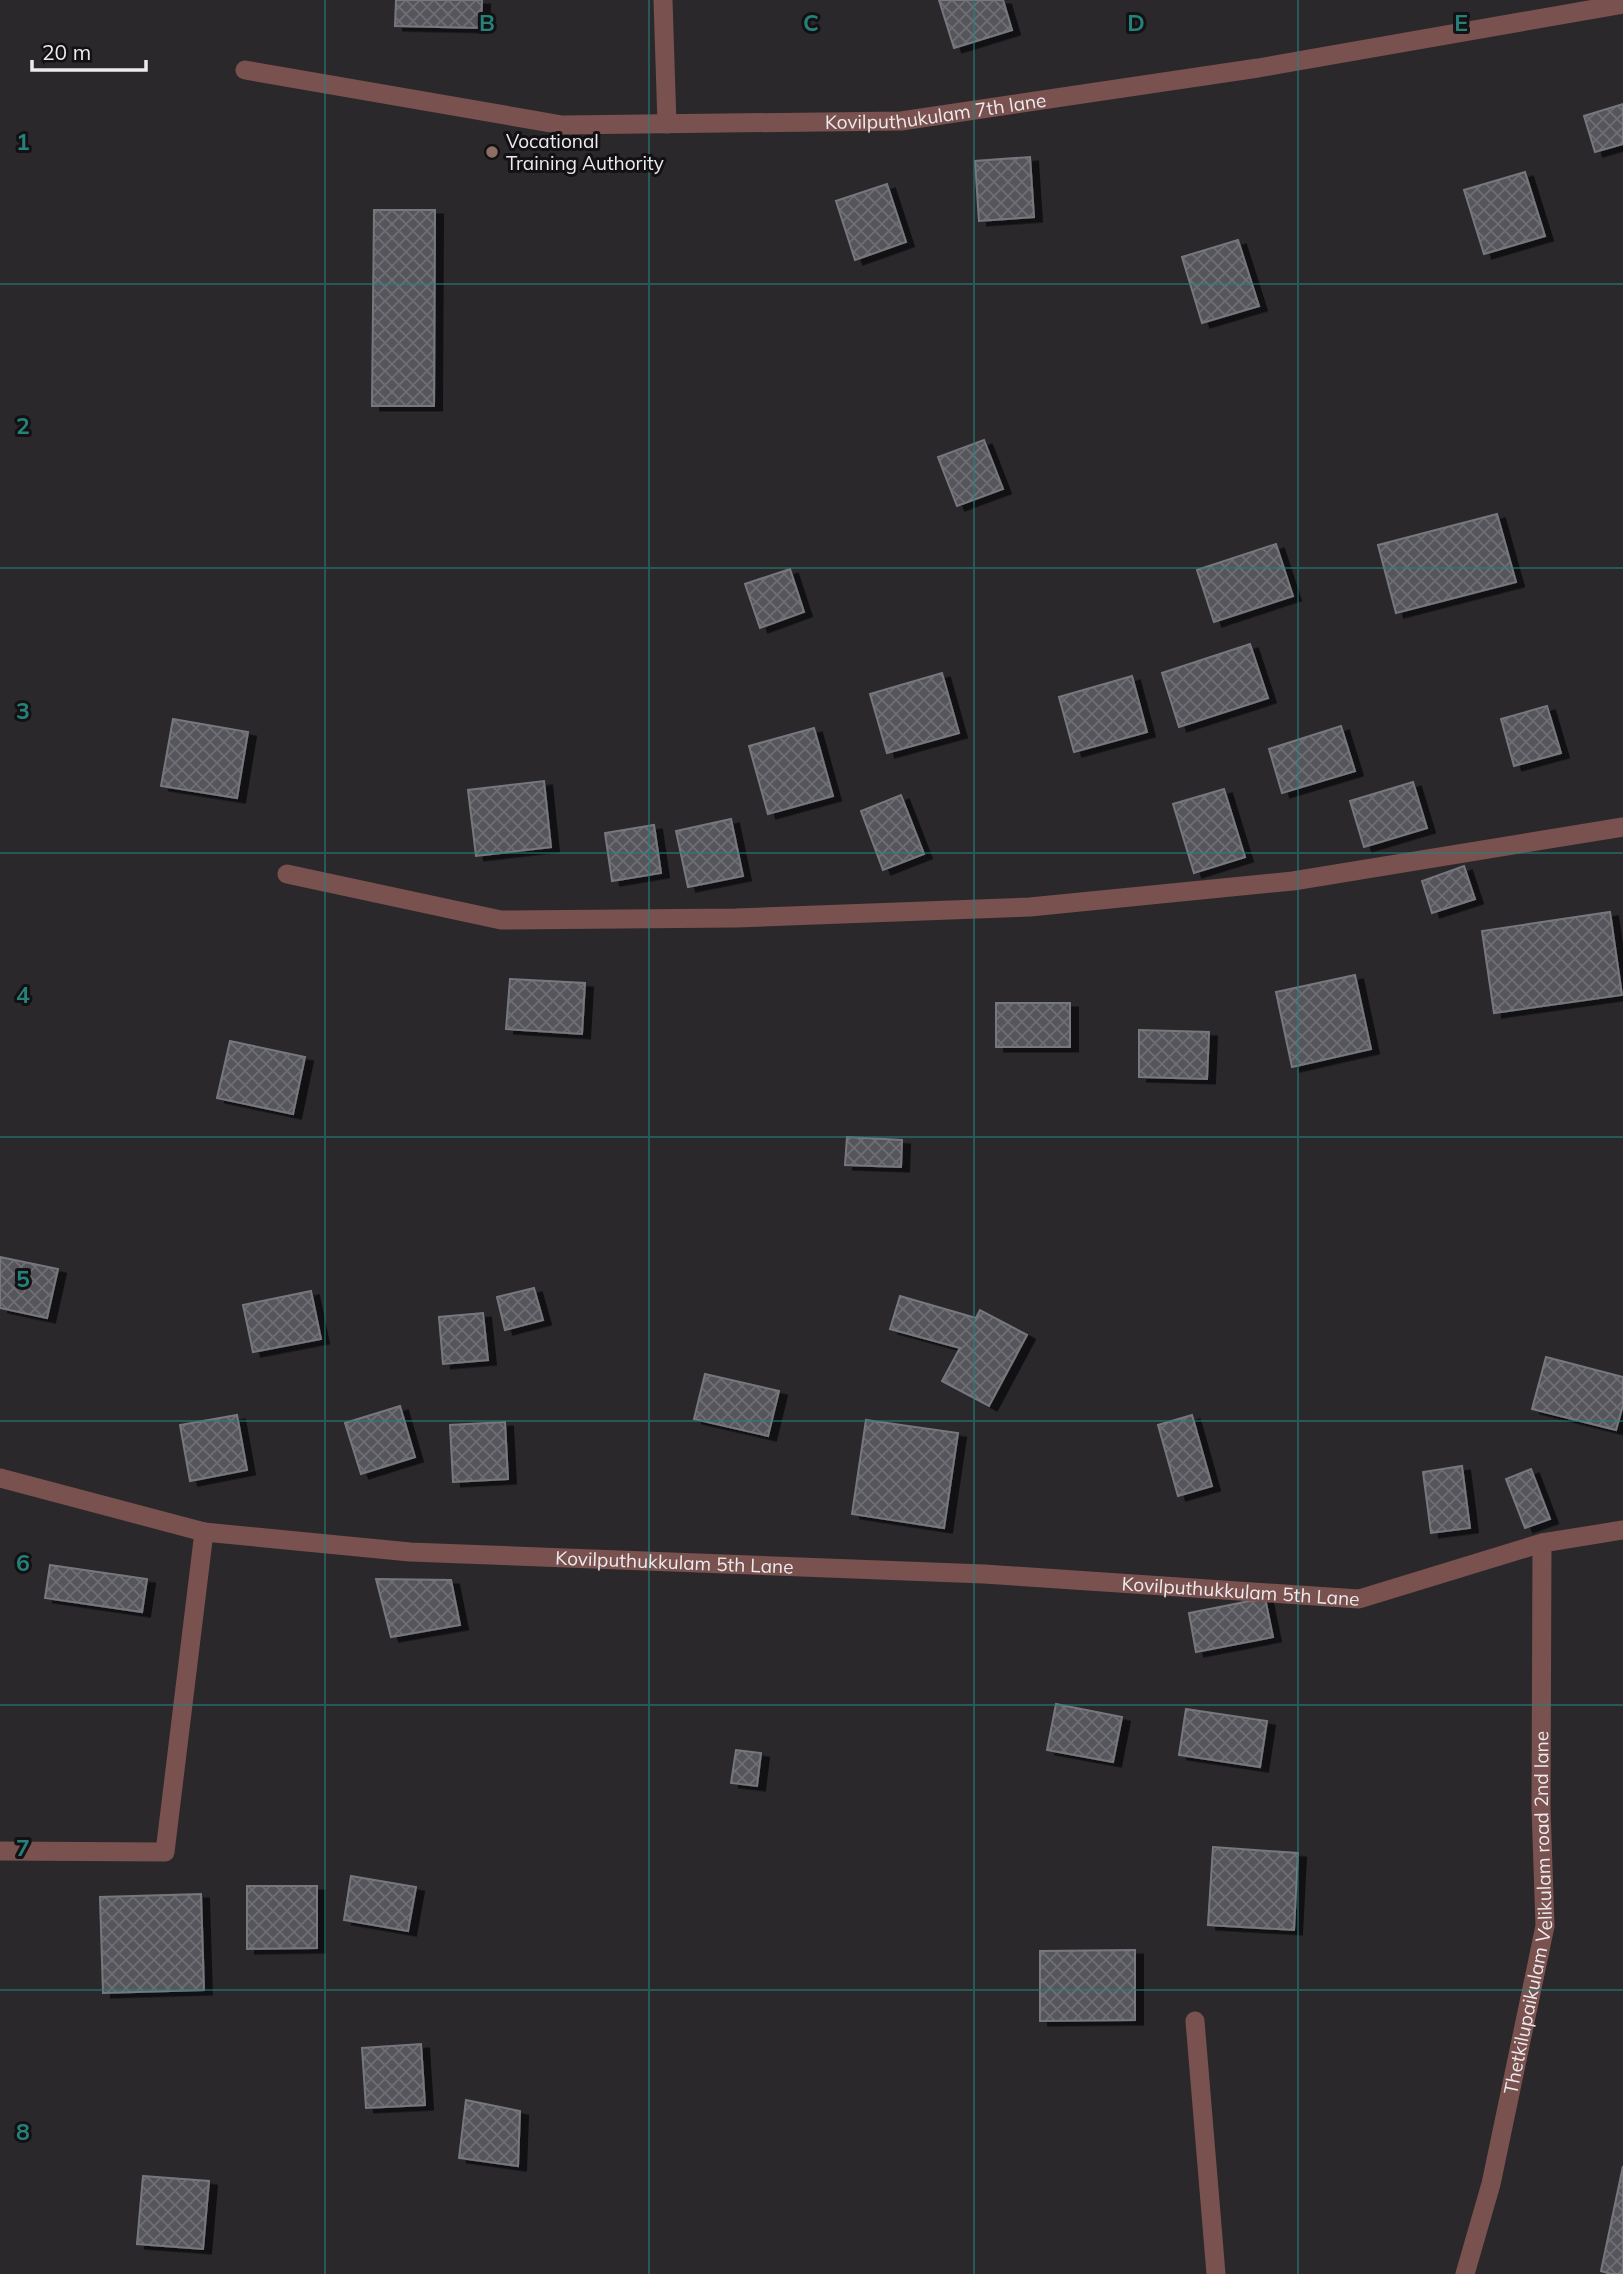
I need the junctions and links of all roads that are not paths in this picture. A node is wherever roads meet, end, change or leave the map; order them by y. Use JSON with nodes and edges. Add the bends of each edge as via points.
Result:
{"nodes":[{"id":1,"x":663,"y":0,"type":"edge"},
{"id":2,"x":1623,"y":4,"type":"edge"},
{"id":3,"x":245,"y":71,"type":"dead end"},
{"id":4,"x":667,"y":124,"type":"junction"},
{"id":5,"x":1623,"y":827,"type":"edge"},
{"id":6,"x":287,"y":874,"type":"dead end"},
{"id":7,"x":0,"y":1478,"type":"edge"},
{"id":8,"x":1623,"y":1531,"type":"edge"},
{"id":9,"x":204,"y":1532,"type":"junction"},
{"id":10,"x":1542,"y":1543,"type":"junction"},
{"id":11,"x":0,"y":1851,"type":"edge"},
{"id":12,"x":1195,"y":2021,"type":"dead end"},
{"id":13,"x":1216,"y":2274,"type":"edge"},
{"id":14,"x":1465,"y":2274,"type":"edge"}],
"edges":[{"from":1,"to":4,"type":"street"},
{"from":2,"to":4,"type":"street","name":"Kovilputhukulam 7th lane","via":[[1258,68],[901,121]]},
{"from":3,"to":4,"type":"street","name":"Kovilputhukulam 7th lane","via":[[562,125]]},
{"from":5,"to":6,"type":"street","via":[[1293,881],[1030,907],[750,918],[501,920]]},
{"from":7,"to":9,"type":"street","name":"Kovilputhukkulam 5th Lane"},
{"from":8,"to":10,"type":"street","name":"Kovilputhukkulam 5th Lane"},
{"from":9,"to":10,"type":"street","name":"Kovilputhukkulam 5th Lane","via":[[410,1552],[984,1574],[1359,1599]]},
{"from":9,"to":11,"type":"street","via":[[165,1852]]},
{"from":10,"to":14,"type":"street","name":"Thetkilupaikulam Velikulam road 2nd lane","via":[[1545,1926],[1491,2184]]},
{"from":12,"to":13,"type":"street"}]}
